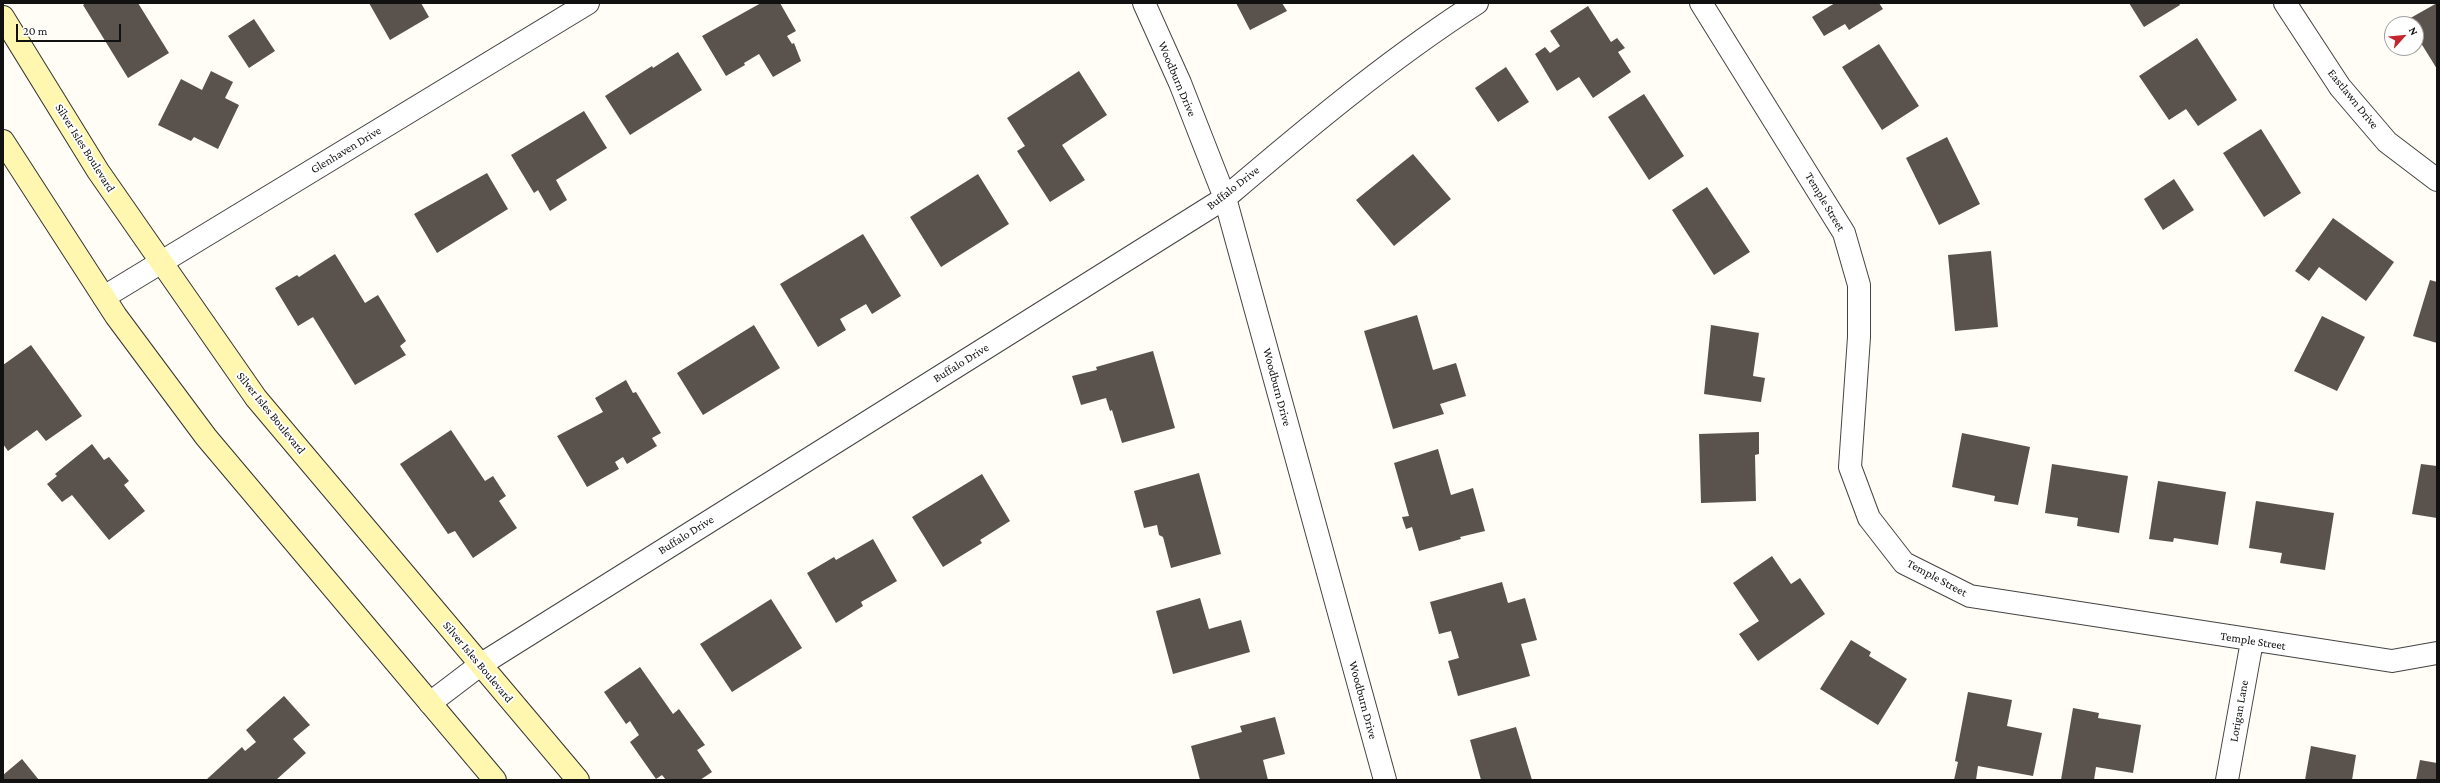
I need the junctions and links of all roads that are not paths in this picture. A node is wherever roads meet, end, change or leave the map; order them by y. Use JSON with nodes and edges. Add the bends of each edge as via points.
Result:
{"nodes":[{"id":1,"x":588,"y":3,"type":"edge"},
{"id":2,"x":1144,"y":3,"type":"edge"},
{"id":3,"x":1477,"y":3,"type":"edge"},
{"id":4,"x":1701,"y":3,"type":"edge"},
{"id":5,"x":2285,"y":3,"type":"edge"},
{"id":6,"x":558,"y":11,"type":"edge"},
{"id":7,"x":3,"y":17,"type":"edge"},
{"id":8,"x":3,"y":141,"type":"edge"},
{"id":9,"x":2437,"y":180,"type":"edge"},
{"id":10,"x":1225,"y":198,"type":"junction"},
{"id":11,"x":160,"y":263,"type":"junction"},
{"id":12,"x":104,"y":297,"type":"junction"},
{"id":13,"x":2252,"y":641,"type":"junction"},
{"id":14,"x":2437,"y":653,"type":"edge"},
{"id":15,"x":480,"y":665,"type":"junction"},
{"id":16,"x":430,"y":704,"type":"junction"},
{"id":17,"x":495,"y":780,"type":"edge"},
{"id":18,"x":578,"y":780,"type":"edge"},
{"id":19,"x":1385,"y":780,"type":"edge"},
{"id":20,"x":2227,"y":780,"type":"edge"}],
"edges":[{"from":1,"to":6,"type":"street","name":"Glenhaven Drive"},
{"from":2,"to":10,"type":"street","name":"Woodburn Drive","via":[[1180,83]]},
{"from":3,"to":10,"type":"street","name":"Buffalo Drive","via":[[1428,34],[1321,116]]},
{"from":4,"to":13,"type":"street","name":"Temple Street","via":[[1844,233],[1859,285],[1859,337],[1850,467],[1869,518],[1904,563],[1970,596]]},
{"from":5,"to":9,"type":"street","name":"Eastlawn Drive","via":[[2340,87],[2387,142]]},
{"from":6,"to":11,"type":"street","name":"Glenhaven Drive"},
{"from":7,"to":11,"type":"street","name":"Silver Isles Boulevard","via":[[98,171]]},
{"from":8,"to":12,"type":"street"},
{"from":10,"to":15,"type":"street","name":"Buffalo Drive"},
{"from":10,"to":19,"type":"street","name":"Woodburn Drive"},
{"from":11,"to":12,"type":"street","name":"Glenhaven Drive"},
{"from":11,"to":15,"type":"street","name":"Silver Isles Boulevard","via":[[256,398]]},
{"from":12,"to":16,"type":"street","via":[[206,437]]},
{"from":13,"to":14,"type":"street","name":"Temple Street","via":[[2392,662]]},
{"from":13,"to":20,"type":"street","name":"Lorigan Lane"},
{"from":15,"to":16,"type":"street","name":"Buffalo Drive"},
{"from":15,"to":18,"type":"street","name":"Silver Isles Boulevard"},
{"from":16,"to":17,"type":"street"}]}
